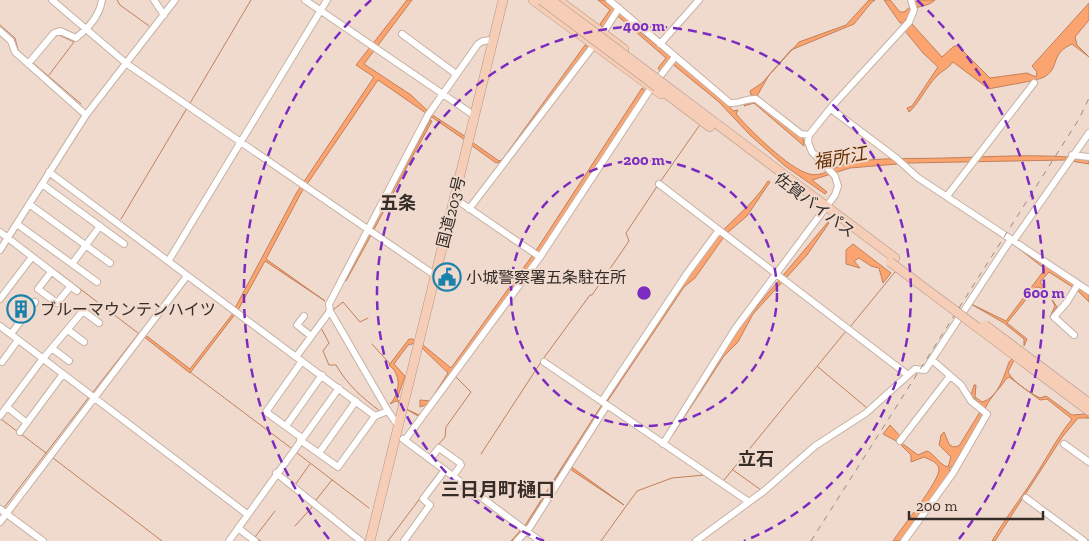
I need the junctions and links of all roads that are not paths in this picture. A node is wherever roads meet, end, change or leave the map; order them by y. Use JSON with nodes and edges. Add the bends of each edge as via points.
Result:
{"nodes":[{"id":1,"x":52,"y":0,"type":"edge"},
{"id":2,"x":102,"y":0,"type":"edge"},
{"id":3,"x":154,"y":0,"type":"edge"},
{"id":4,"x":175,"y":0,"type":"edge"},
{"id":5,"x":305,"y":0,"type":"edge"},
{"id":6,"x":327,"y":0,"type":"edge"},
{"id":7,"x":503,"y":0,"type":"edge"},
{"id":8,"x":533,"y":0,"type":"edge"},
{"id":9,"x":541,"y":0,"type":"edge"},
{"id":10,"x":551,"y":0,"type":"edge"},
{"id":11,"x":558,"y":0,"type":"edge"},
{"id":12,"x":609,"y":0,"type":"edge"},
{"id":13,"x":698,"y":0,"type":"edge"},
{"id":14,"x":912,"y":5,"type":"edge"},
{"id":15,"x":321,"y":11,"type":"junction"},
{"id":16,"x":617,"y":11,"type":"junction"},
{"id":17,"x":164,"y":15,"type":"junction"},
{"id":18,"x":86,"y":30,"type":"junction"},
{"id":19,"x":0,"y":31,"type":"edge"},
{"id":20,"x":603,"y":33,"type":"junction"},
{"id":21,"x":402,"y":34,"type":"dead end"},
{"id":22,"x":493,"y":40,"type":"junction"},
{"id":23,"x":660,"y":44,"type":"junction"},
{"id":24,"x":594,"y":45,"type":"junction"},
{"id":25,"x":675,"y":57,"type":"junction"},
{"id":26,"x":30,"y":62,"type":"junction"},
{"id":27,"x":127,"y":64,"type":"junction"},
{"id":28,"x":456,"y":74,"type":"junction"},
{"id":29,"x":1034,"y":83,"type":"dead end"},
{"id":30,"x":657,"y":84,"type":"junction"},
{"id":31,"x":442,"y":92,"type":"junction"},
{"id":32,"x":831,"y":109,"type":"junction"},
{"id":33,"x":86,"y":115,"type":"junction"},
{"id":34,"x":475,"y":116,"type":"junction"},
{"id":35,"x":1089,"y":132,"type":"edge"},
{"id":36,"x":809,"y":134,"type":"junction"},
{"id":37,"x":241,"y":142,"type":"junction"},
{"id":38,"x":1072,"y":155,"type":"junction"},
{"id":39,"x":1089,"y":157,"type":"edge"},
{"id":40,"x":49,"y":172,"type":"junction"},
{"id":41,"x":42,"y":184,"type":"junction"},
{"id":42,"x":659,"y":184,"type":"dead end"},
{"id":43,"x":946,"y":196,"type":"junction"},
{"id":44,"x":454,"y":198,"type":"junction"},
{"id":45,"x":29,"y":204,"type":"junction"},
{"id":46,"x":469,"y":209,"type":"junction"},
{"id":47,"x":825,"y":209,"type":"junction"},
{"id":48,"x":16,"y":224,"type":"junction"},
{"id":49,"x":100,"y":226,"type":"junction"},
{"id":50,"x":0,"y":232,"type":"edge"},
{"id":51,"x":370,"y":232,"type":"junction"},
{"id":52,"x":722,"y":232,"type":"junction"},
{"id":53,"x":8,"y":238,"type":"junction"},
{"id":54,"x":1012,"y":239,"type":"junction"},
{"id":55,"x":124,"y":244,"type":"dead end"},
{"id":56,"x":85,"y":245,"type":"junction"},
{"id":57,"x":0,"y":250,"type":"edge"},
{"id":58,"x":32,"y":256,"type":"junction"},
{"id":59,"x":540,"y":257,"type":"junction"},
{"id":60,"x":169,"y":260,"type":"junction"},
{"id":61,"x":110,"y":263,"type":"dead end"},
{"id":62,"x":72,"y":264,"type":"junction"},
{"id":63,"x":52,"y":272,"type":"junction"},
{"id":64,"x":187,"y":276,"type":"junction"},
{"id":65,"x":436,"y":276,"type":"junction"},
{"id":66,"x":780,"y":277,"type":"junction"},
{"id":67,"x":97,"y":282,"type":"dead end"},
{"id":68,"x":71,"y":286,"type":"junction"},
{"id":69,"x":1078,"y":286,"type":"junction"},
{"id":70,"x":77,"y":291,"type":"dead end"},
{"id":71,"x":1089,"y":291,"type":"edge"},
{"id":72,"x":0,"y":299,"type":"edge"},
{"id":73,"x":35,"y":302,"type":"dead end"},
{"id":74,"x":330,"y":311,"type":"junction"},
{"id":75,"x":304,"y":316,"type":"dead end"},
{"id":76,"x":99,"y":323,"type":"dead end"},
{"id":77,"x":0,"y":326,"type":"edge"},
{"id":78,"x":68,"y":330,"type":"junction"},
{"id":79,"x":11,"y":334,"type":"junction"},
{"id":80,"x":1074,"y":334,"type":"dead end"},
{"id":81,"x":311,"y":336,"type":"junction"},
{"id":82,"x":18,"y":340,"type":"junction"},
{"id":83,"x":84,"y":342,"type":"dead end"},
{"id":84,"x":53,"y":349,"type":"junction"},
{"id":85,"x":296,"y":356,"type":"junction"},
{"id":86,"x":44,"y":360,"type":"junction"},
{"id":87,"x":932,"y":360,"type":"junction"},
{"id":88,"x":69,"y":361,"type":"dead end"},
{"id":89,"x":302,"y":361,"type":"junction"},
{"id":90,"x":2,"y":362,"type":"dead end"},
{"id":91,"x":544,"y":362,"type":"dead end"},
{"id":92,"x":1031,"y":364,"type":"junction"},
{"id":93,"x":63,"y":374,"type":"junction"},
{"id":94,"x":322,"y":375,"type":"junction"},
{"id":95,"x":908,"y":375,"type":"junction"},
{"id":96,"x":950,"y":376,"type":"junction"},
{"id":97,"x":339,"y":388,"type":"junction"},
{"id":98,"x":91,"y":396,"type":"junction"},
{"id":99,"x":356,"y":401,"type":"junction"},
{"id":100,"x":604,"y":403,"type":"junction"},
{"id":101,"x":1089,"y":403,"type":"edge"},
{"id":102,"x":7,"y":408,"type":"junction"},
{"id":103,"x":388,"y":411,"type":"junction"},
{"id":104,"x":1089,"y":411,"type":"edge"},
{"id":105,"x":0,"y":416,"type":"edge"},
{"id":106,"x":375,"y":416,"type":"junction"},
{"id":107,"x":26,"y":422,"type":"junction"},
{"id":108,"x":286,"y":426,"type":"junction"},
{"id":109,"x":20,"y":432,"type":"dead end"},
{"id":110,"x":400,"y":434,"type":"junction"},
{"id":111,"x":301,"y":439,"type":"junction"},
{"id":112,"x":900,"y":441,"type":"dead end"},
{"id":113,"x":663,"y":444,"type":"junction"},
{"id":114,"x":1064,"y":444,"type":"dead end"},
{"id":115,"x":319,"y":454,"type":"junction"},
{"id":116,"x":432,"y":457,"type":"junction"},
{"id":117,"x":1089,"y":462,"type":"edge"},
{"id":118,"x":445,"y":470,"type":"junction"},
{"id":119,"x":276,"y":473,"type":"junction"},
{"id":120,"x":453,"y":476,"type":"junction"},
{"id":121,"x":1026,"y":498,"type":"dead end"},
{"id":122,"x":749,"y":502,"type":"junction"},
{"id":123,"x":2,"y":511,"type":"edge"},
{"id":124,"x":247,"y":514,"type":"junction"},
{"id":125,"x":0,"y":522,"type":"edge"},
{"id":126,"x":238,"y":528,"type":"junction"},
{"id":127,"x":523,"y":529,"type":"junction"},
{"id":128,"x":43,"y":541,"type":"edge"},
{"id":129,"x":229,"y":541,"type":"edge"},
{"id":130,"x":255,"y":541,"type":"edge"},
{"id":131,"x":361,"y":541,"type":"edge"},
{"id":132,"x":370,"y":541,"type":"edge"},
{"id":133,"x":404,"y":541,"type":"edge"},
{"id":134,"x":517,"y":541,"type":"edge"},
{"id":135,"x":540,"y":541,"type":"edge"},
{"id":136,"x":696,"y":541,"type":"edge"},
{"id":137,"x":904,"y":541,"type":"edge"},
{"id":138,"x":1084,"y":541,"type":"edge"}],
"edges":[{"from":1,"to":18,"type":"street"},
{"from":2,"to":18,"type":"street","via":[[101,9]]},
{"from":3,"to":17,"type":"street"},
{"from":4,"to":17,"type":"street"},
{"from":5,"to":15,"type":"street"},
{"from":6,"to":15,"type":"street"},
{"from":7,"to":22,"type":"highway","name":"国道203号"},
{"from":8,"to":24,"type":"highway"},
{"from":9,"to":30,"type":"highway","name":"佐賀バイパス","bridge":true},
{"from":10,"to":30,"type":"highway","name":"佐賀バイパス","bridge":true},
{"from":11,"to":20,"type":"highway"},
{"from":12,"to":16,"type":"street"},
{"from":13,"to":23,"type":"street"},
{"from":14,"to":32,"type":"street","via":[[909,22]]},
{"from":15,"to":31,"type":"street"},
{"from":15,"to":37,"type":"street"},
{"from":16,"to":20,"type":"street"},
{"from":16,"to":23,"type":"street"},
{"from":17,"to":27,"type":"street"},
{"from":18,"to":26,"type":"street","via":[[76,38],[60,31],[54,33]]},
{"from":18,"to":27,"type":"street"},
{"from":19,"to":26,"type":"street","via":[[12,41],[15,52]]},
{"from":20,"to":30,"type":"highway"},
{"from":21,"to":28,"type":"street"},
{"from":22,"to":28,"type":"street","via":[[478,44]]},
{"from":22,"to":34,"type":"highway","name":"国道203号"},
{"from":23,"to":25,"type":"street"},
{"from":24,"to":30,"type":"highway"},
{"from":24,"to":46,"type":"street"},
{"from":25,"to":30,"type":"street"},
{"from":25,"to":36,"type":"street","via":[[730,103],[756,99],[801,134]]},
{"from":26,"to":33,"type":"street"},
{"from":27,"to":33,"type":"street"},
{"from":27,"to":37,"type":"street"},
{"from":28,"to":31,"type":"street"},
{"from":29,"to":43,"type":"street"},
{"from":30,"to":47,"type":"highway","name":"佐賀バイパス"},
{"from":30,"to":47,"type":"highway","name":"佐賀バイパス","via":[[676,103]]},
{"from":30,"to":59,"type":"street"},
{"from":31,"to":34,"type":"street"},
{"from":31,"to":51,"type":"street"},
{"from":32,"to":36,"type":"street"},
{"from":32,"to":43,"type":"street"},
{"from":33,"to":40,"type":"street"},
{"from":34,"to":44,"type":"highway","name":"国道203号"},
{"from":35,"to":38,"type":"street"},
{"from":36,"to":47,"type":"street","via":[[812,152],[830,168],[838,186]]},
{"from":37,"to":51,"type":"street"},
{"from":37,"to":60,"type":"street"},
{"from":38,"to":39,"type":"street"},
{"from":38,"to":54,"type":"street"},
{"from":40,"to":41,"type":"street"},
{"from":40,"to":60,"type":"street"},
{"from":41,"to":45,"type":"street"},
{"from":41,"to":49,"type":"street"},
{"from":42,"to":52,"type":"street"},
{"from":43,"to":54,"type":"street"},
{"from":44,"to":46,"type":"street"},
{"from":44,"to":65,"type":"highway","name":"国道203号"},
{"from":45,"to":48,"type":"street"},
{"from":45,"to":56,"type":"street"},
{"from":46,"to":59,"type":"street"},
{"from":47,"to":66,"type":"street"},
{"from":47,"to":92,"type":"highway","name":"佐賀バイパス","bridge":true},
{"from":48,"to":53,"type":"street"},
{"from":48,"to":62,"type":"street"},
{"from":49,"to":55,"type":"street"},
{"from":49,"to":56,"type":"street"},
{"from":50,"to":53,"type":"street"},
{"from":51,"to":65,"type":"street"},
{"from":51,"to":74,"type":"street","via":[[331,297]]},
{"from":52,"to":66,"type":"street"},
{"from":52,"to":100,"type":"street","via":[[688,272]]},
{"from":53,"to":57,"type":"street"},
{"from":53,"to":58,"type":"street"},
{"from":54,"to":69,"type":"street"},
{"from":54,"to":87,"type":"street"},
{"from":56,"to":61,"type":"street"},
{"from":56,"to":62,"type":"street"},
{"from":58,"to":63,"type":"street"},
{"from":58,"to":72,"type":"street"},
{"from":59,"to":110,"type":"street"},
{"from":60,"to":64,"type":"street"},
{"from":62,"to":67,"type":"street"},
{"from":63,"to":68,"type":"street"},
{"from":63,"to":68,"type":"street","via":[[38,289],[57,304]]},
{"from":64,"to":85,"type":"street"},
{"from":64,"to":98,"type":"street"},
{"from":65,"to":110,"type":"highway","name":"国道203号"},
{"from":66,"to":95,"type":"street"},
{"from":66,"to":113,"type":"street","via":[[776,277],[735,329]]},
{"from":68,"to":70,"type":"street"},
{"from":69,"to":71,"type":"street"},
{"from":69,"to":80,"type":"street","via":[[1054,317]]},
{"from":73,"to":79,"type":"street"},
{"from":74,"to":81,"type":"street"},
{"from":74,"to":103,"type":"street"},
{"from":75,"to":81,"type":"street","via":[[297,325]]},
{"from":76,"to":78,"type":"street","via":[[83,311]]},
{"from":77,"to":79,"type":"street"},
{"from":78,"to":83,"type":"street"},
{"from":78,"to":84,"type":"street"},
{"from":79,"to":82,"type":"street"},
{"from":81,"to":85,"type":"street"},
{"from":82,"to":86,"type":"street"},
{"from":82,"to":90,"type":"street"},
{"from":84,"to":86,"type":"street"},
{"from":84,"to":88,"type":"street"},
{"from":85,"to":89,"type":"street"},
{"from":86,"to":93,"type":"street"},
{"from":86,"to":102,"type":"street"},
{"from":87,"to":95,"type":"street","via":[[925,370],[915,369]]},
{"from":87,"to":96,"type":"street"},
{"from":89,"to":94,"type":"street"},
{"from":89,"to":108,"type":"street","via":[[266,412]]},
{"from":91,"to":100,"type":"street"},
{"from":92,"to":101,"type":"highway","name":"佐賀バイパス"},
{"from":92,"to":104,"type":"highway","name":"佐賀バイパス"},
{"from":93,"to":98,"type":"street"},
{"from":93,"to":107,"type":"street"},
{"from":94,"to":97,"type":"street"},
{"from":94,"to":108,"type":"street"},
{"from":95,"to":122,"type":"street","via":[[866,413],[815,446]]},
{"from":96,"to":112,"type":"street"},
{"from":96,"to":137,"type":"street","via":[[987,414],[953,473]]},
{"from":97,"to":99,"type":"street"},
{"from":97,"to":111,"type":"street"},
{"from":98,"to":123,"type":"street","via":[[50,456]]},
{"from":98,"to":124,"type":"street"},
{"from":99,"to":106,"type":"street"},
{"from":99,"to":115,"type":"street"},
{"from":100,"to":113,"type":"street"},
{"from":100,"to":127,"type":"street","via":[[568,466]]},
{"from":102,"to":105,"type":"street"},
{"from":102,"to":107,"type":"street"},
{"from":103,"to":106,"type":"street"},
{"from":103,"to":110,"type":"street"},
{"from":106,"to":115,"type":"street","via":[[338,467]]},
{"from":107,"to":109,"type":"street"},
{"from":108,"to":111,"type":"street"},
{"from":110,"to":116,"type":"street"},
{"from":110,"to":132,"type":"highway","name":"国道203号"},
{"from":111,"to":115,"type":"street"},
{"from":111,"to":119,"type":"street"},
{"from":113,"to":122,"type":"street"},
{"from":114,"to":117,"type":"street"},
{"from":116,"to":118,"type":"street"},
{"from":116,"to":120,"type":"street","via":[[439,448],[460,463]]},
{"from":118,"to":120,"type":"street"},
{"from":118,"to":133,"type":"street","via":[[423,499],[430,505]]},
{"from":119,"to":124,"type":"street"},
{"from":119,"to":131,"type":"street"},
{"from":120,"to":127,"type":"street"},
{"from":121,"to":138,"type":"street"},
{"from":122,"to":136,"type":"street"},
{"from":123,"to":125,"type":"street"},
{"from":123,"to":128,"type":"street"},
{"from":124,"to":126,"type":"street"},
{"from":126,"to":129,"type":"street"},
{"from":126,"to":130,"type":"street"},
{"from":127,"to":134,"type":"street"},
{"from":127,"to":135,"type":"street"}]}
